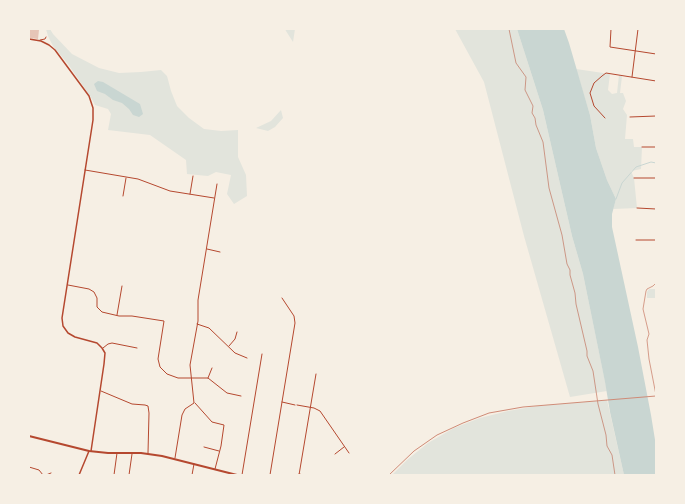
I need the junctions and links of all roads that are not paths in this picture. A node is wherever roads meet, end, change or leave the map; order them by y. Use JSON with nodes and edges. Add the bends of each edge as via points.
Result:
{"nodes":[{"id":1,"x":611,"y":29,"type":"edge"},
{"id":2,"x":638,"y":29,"type":"edge"},
{"id":3,"x":46,"y":37,"type":"dead end"},
{"id":4,"x":29,"y":39,"type":"edge"},
{"id":5,"x":39,"y":40,"type":"junction"},
{"id":6,"x":636,"y":51,"type":"junction"},
{"id":7,"x":656,"y":54,"type":"edge"},
{"id":8,"x":632,"y":77,"type":"junction"},
{"id":9,"x":656,"y":81,"type":"edge"},
{"id":10,"x":630,"y":116,"type":"dead end"},
{"id":11,"x":656,"y":116,"type":"edge"},
{"id":12,"x":605,"y":118,"type":"dead end"},
{"id":13,"x":642,"y":147,"type":"dead end"},
{"id":14,"x":656,"y":147,"type":"edge"},
{"id":15,"x":85,"y":170,"type":"junction"},
{"id":16,"x":193,"y":176,"type":"dead end"},
{"id":17,"x":126,"y":177,"type":"junction"},
{"id":18,"x":634,"y":178,"type":"dead end"},
{"id":19,"x":656,"y":178,"type":"edge"},
{"id":20,"x":217,"y":184,"type":"dead end"},
{"id":21,"x":190,"y":194,"type":"junction"},
{"id":22,"x":123,"y":196,"type":"dead end"},
{"id":23,"x":215,"y":198,"type":"junction"},
{"id":24,"x":637,"y":208,"type":"dead end"},
{"id":25,"x":656,"y":209,"type":"edge"},
{"id":26,"x":636,"y":240,"type":"dead end"},
{"id":27,"x":656,"y":240,"type":"edge"},
{"id":28,"x":207,"y":249,"type":"junction"},
{"id":29,"x":220,"y":252,"type":"dead end"},
{"id":30,"x":67,"y":285,"type":"junction"},
{"id":31,"x":122,"y":286,"type":"dead end"},
{"id":32,"x":282,"y":298,"type":"dead end"},
{"id":33,"x":656,"y":305,"type":"edge"},
{"id":34,"x":656,"y":313,"type":"edge"},
{"id":35,"x":117,"y":315,"type":"junction"},
{"id":36,"x":197,"y":324,"type":"junction"},
{"id":37,"x":238,"y":332,"type":"dead end"},
{"id":38,"x":228,"y":347,"type":"junction"},
{"id":39,"x":102,"y":348,"type":"junction"},
{"id":40,"x":137,"y":348,"type":"dead end"},
{"id":41,"x":262,"y":354,"type":"dead end"},
{"id":42,"x":247,"y":358,"type":"dead end"},
{"id":43,"x":212,"y":368,"type":"dead end"},
{"id":44,"x":316,"y":374,"type":"dead end"},
{"id":45,"x":192,"y":378,"type":"junction"},
{"id":46,"x":208,"y":378,"type":"junction"},
{"id":47,"x":100,"y":390,"type":"junction"},
{"id":48,"x":241,"y":396,"type":"dead end"},
{"id":49,"x":282,"y":402,"type":"junction"},
{"id":50,"x":194,"y":403,"type":"junction"},
{"id":51,"x":310,"y":407,"type":"junction"},
{"id":52,"x":29,"y":436,"type":"edge"},
{"id":53,"x":204,"y":447,"type":"dead end"},
{"id":54,"x":345,"y":447,"type":"junction"},
{"id":55,"x":90,"y":451,"type":"junction"},
{"id":56,"x":219,"y":451,"type":"junction"},
{"id":57,"x":117,"y":453,"type":"junction"},
{"id":58,"x":132,"y":453,"type":"junction"},
{"id":59,"x":148,"y":453,"type":"junction"},
{"id":60,"x":349,"y":453,"type":"dead end"},
{"id":61,"x":334,"y":454,"type":"dead end"},
{"id":62,"x":174,"y":459,"type":"junction"},
{"id":63,"x":194,"y":464,"type":"junction"},
{"id":64,"x":29,"y":467,"type":"edge"},
{"id":65,"x":215,"y":469,"type":"junction"},
{"id":66,"x":51,"y":472,"type":"dead end"},
{"id":67,"x":43,"y":475,"type":"edge"},
{"id":68,"x":46,"y":475,"type":"edge"},
{"id":69,"x":79,"y":475,"type":"edge"},
{"id":70,"x":114,"y":475,"type":"edge"},
{"id":71,"x":129,"y":475,"type":"edge"},
{"id":72,"x":192,"y":475,"type":"edge"},
{"id":73,"x":237,"y":475,"type":"edge"},
{"id":74,"x":242,"y":475,"type":"edge"},
{"id":75,"x":270,"y":475,"type":"edge"},
{"id":76,"x":299,"y":475,"type":"edge"},
{"id":77,"x":304,"y":475,"type":"edge"}],
"edges":[{"from":1,"to":6,"type":"street","via":[[610,47]]},
{"from":2,"to":6,"type":"street"},
{"from":3,"to":5,"type":"street"},
{"from":4,"to":5,"type":"street"},
{"from":5,"to":15,"type":"street","via":[[50,46],[72,72],[92,103],[93,120]]},
{"from":6,"to":7,"type":"street"},
{"from":6,"to":8,"type":"street"},
{"from":8,"to":9,"type":"street"},
{"from":8,"to":12,"type":"street","via":[[605,74],[592,88],[590,93],[594,106]]},
{"from":10,"to":11,"type":"street"},
{"from":13,"to":14,"type":"street"},
{"from":15,"to":17,"type":"street"},
{"from":15,"to":30,"type":"street"},
{"from":16,"to":21,"type":"street"},
{"from":17,"to":21,"type":"street","via":[[170,191]]},
{"from":17,"to":22,"type":"street"},
{"from":18,"to":19,"type":"street"},
{"from":20,"to":23,"type":"street"},
{"from":21,"to":23,"type":"street"},
{"from":23,"to":28,"type":"street"},
{"from":24,"to":25,"type":"street"},
{"from":26,"to":27,"type":"street"},
{"from":28,"to":29,"type":"street"},
{"from":28,"to":36,"type":"street","via":[[198,300]]},
{"from":30,"to":35,"type":"street","via":[[92,290],[99,310]]},
{"from":30,"to":39,"type":"street","via":[[62,318],[64,329],[73,336],[97,342]]},
{"from":31,"to":35,"type":"street"},
{"from":32,"to":49,"type":"street","via":[[294,316],[295,323]]},
{"from":33,"to":34,"type":"street"},
{"from":35,"to":45,"type":"street","via":[[164,321],[158,356],[160,367],[173,377]]},
{"from":36,"to":38,"type":"street","via":[[209,328]]},
{"from":36,"to":45,"type":"street","via":[[190,365]]},
{"from":37,"to":38,"type":"street"},
{"from":38,"to":42,"type":"street"},
{"from":39,"to":40,"type":"street","via":[[112,343]]},
{"from":39,"to":47,"type":"street","via":[[105,361]]},
{"from":41,"to":74,"type":"street"},
{"from":43,"to":46,"type":"street"},
{"from":44,"to":51,"type":"street"},
{"from":45,"to":46,"type":"street"},
{"from":45,"to":50,"type":"street"},
{"from":46,"to":48,"type":"street","via":[[227,393]]},
{"from":47,"to":55,"type":"street"},
{"from":47,"to":59,"type":"street","via":[[132,404],[148,406]]},
{"from":49,"to":51,"type":"street"},
{"from":49,"to":75,"type":"street"},
{"from":50,"to":56,"type":"street","via":[[214,424],[224,425]]},
{"from":50,"to":62,"type":"street","via":[[182,415]]},
{"from":51,"to":54,"type":"street","via":[[321,412]]},
{"from":51,"to":76,"type":"street"},
{"from":52,"to":55,"type":"main road"},
{"from":53,"to":56,"type":"street"},
{"from":54,"to":60,"type":"street"},
{"from":54,"to":61,"type":"street"},
{"from":55,"to":57,"type":"main road"},
{"from":55,"to":69,"type":"street"},
{"from":56,"to":65,"type":"street"},
{"from":57,"to":58,"type":"main road"},
{"from":57,"to":70,"type":"street"},
{"from":58,"to":59,"type":"main road"},
{"from":58,"to":71,"type":"street"},
{"from":59,"to":62,"type":"main road"},
{"from":62,"to":63,"type":"main road"},
{"from":63,"to":65,"type":"main road"},
{"from":63,"to":72,"type":"street"},
{"from":64,"to":67,"type":"street","via":[[40,470]]},
{"from":65,"to":73,"type":"main road"},
{"from":66,"to":68,"type":"street"},
{"from":76,"to":77,"type":"street"}]}
